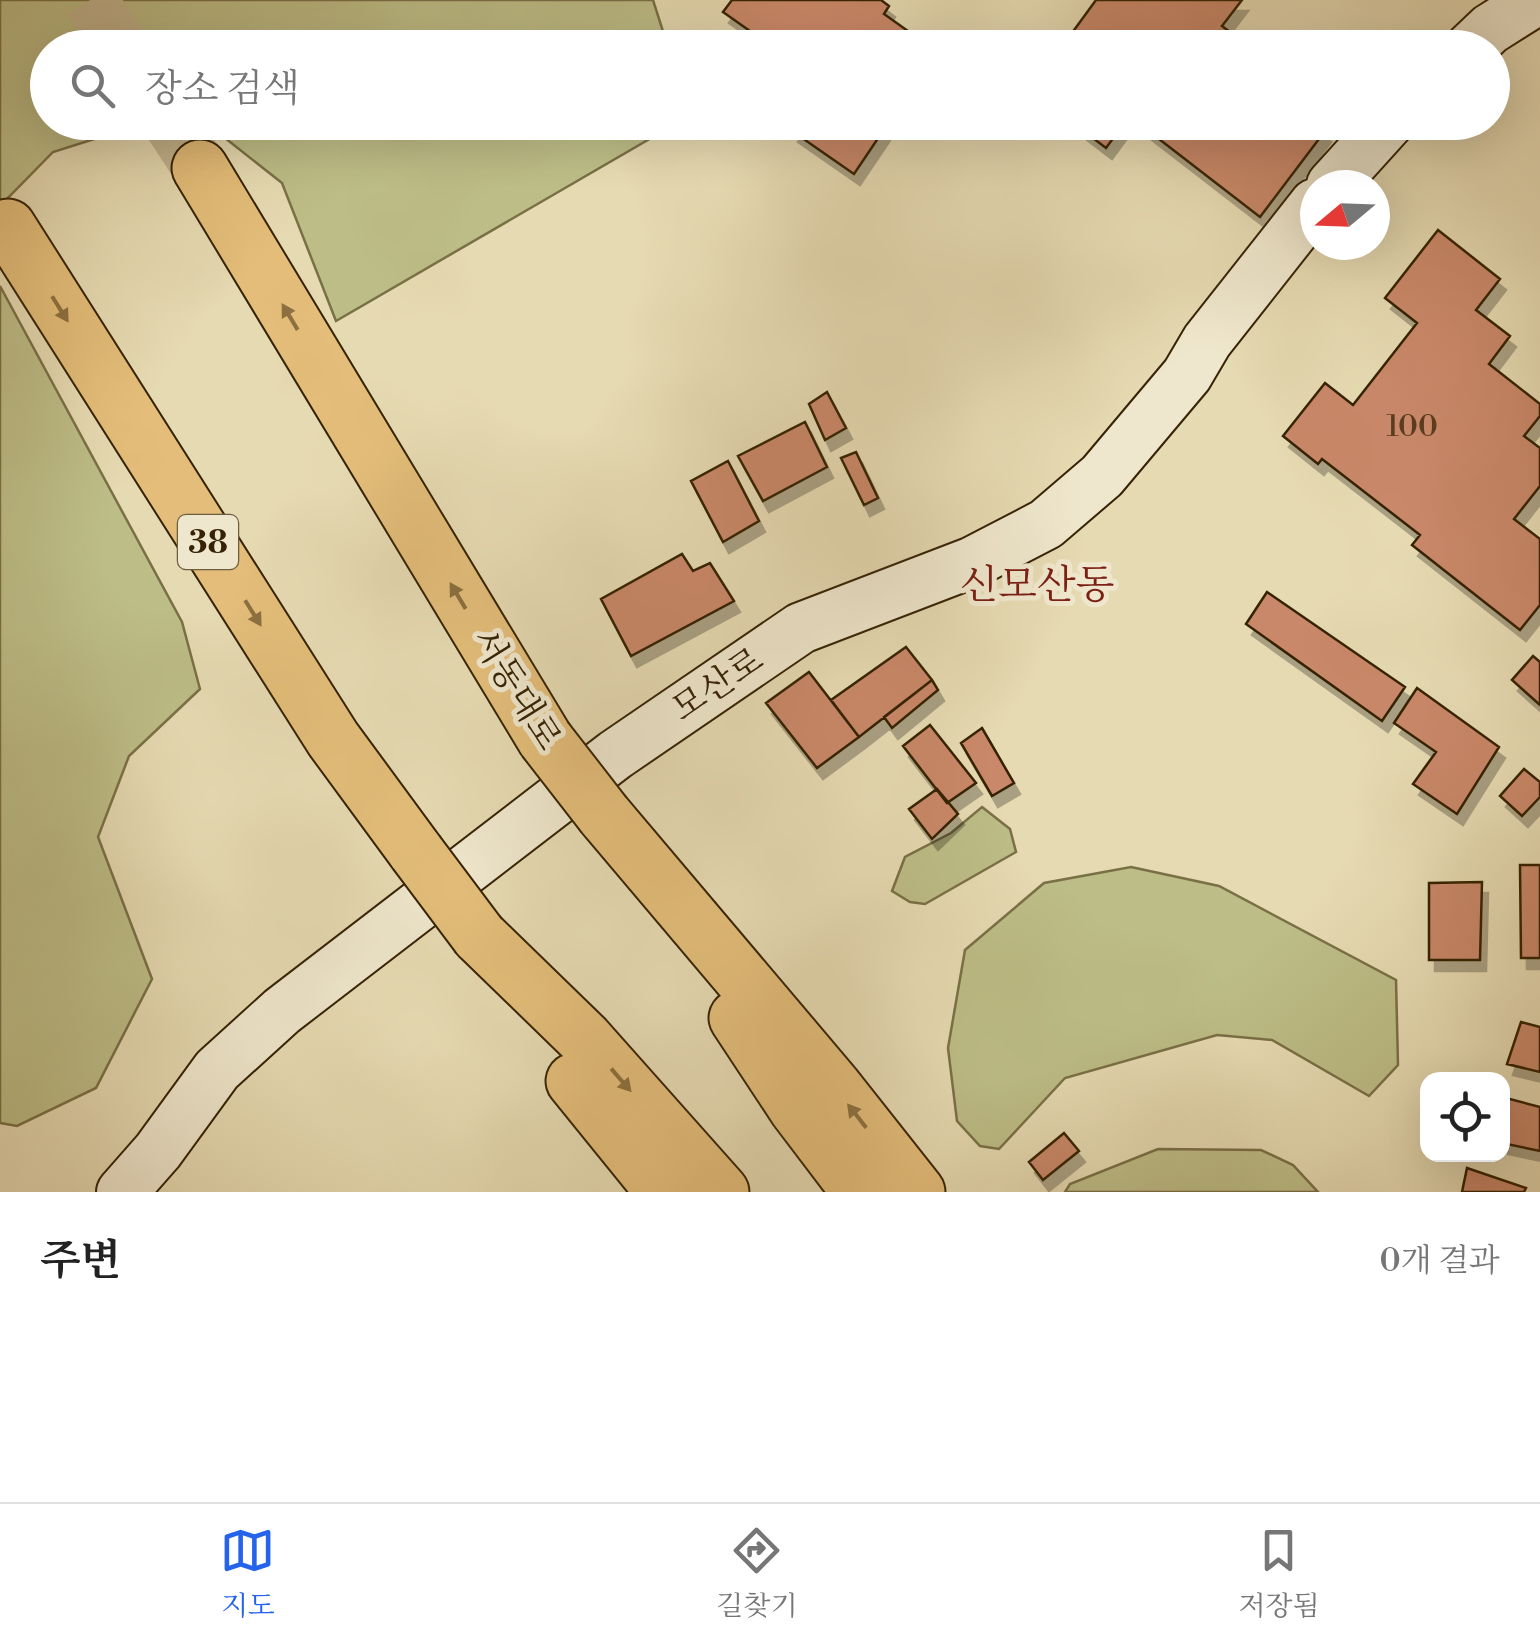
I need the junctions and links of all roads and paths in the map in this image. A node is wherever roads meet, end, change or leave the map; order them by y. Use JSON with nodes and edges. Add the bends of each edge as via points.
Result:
{"nodes":[{"id":1,"x":1536,"y":0,"type":"edge"},
{"id":2,"x":1489,"y":30,"type":"edge"},
{"id":3,"x":1373,"y":140,"type":"edge"},
{"id":4,"x":200,"y":168,"type":"tunnel mouth"},
{"id":5,"x":1346,"y":170,"type":"edge"},
{"id":6,"x":1300,"y":223,"type":"edge"},
{"id":7,"x":8,"y":227,"type":"dead end"},
{"id":8,"x":604,"y":814,"type":"junction"},
{"id":9,"x":479,"y":936,"type":"junction"},
{"id":10,"x":122,"y":1192,"type":"edge"},
{"id":11,"x":664,"y":1192,"type":"edge"},
{"id":12,"x":721,"y":1192,"type":"edge"},
{"id":13,"x":860,"y":1192,"type":"edge"},
{"id":14,"x":918,"y":1192,"type":"edge"}],
"edges":[{"from":1,"to":2,"type":"street"},
{"from":3,"to":5,"type":"street"},
{"from":8,"to":4,"type":"highway","name":"서동대로","one_way":true,"bridge":true,"via":[[545,739]]},
{"from":6,"to":10,"type":"street","name":"모산로","via":[[1102,476],[1046,524],[973,562],[801,628],[614,755],[282,1011],[218,1070]]},
{"from":7,"to":9,"type":"highway","number":"38","one_way":true,"bridge":true,"via":[[333,739]]},
{"from":8,"to":13,"type":"highway","name":"서동대로","via":[[797,1109]]},
{"from":14,"to":8,"type":"highway","one_way":true},
{"from":9,"to":11,"type":"highway","via":[[580,1090]]},
{"from":9,"to":12,"type":"highway","number":"38","one_way":true,"via":[[585,1039]]}]}
